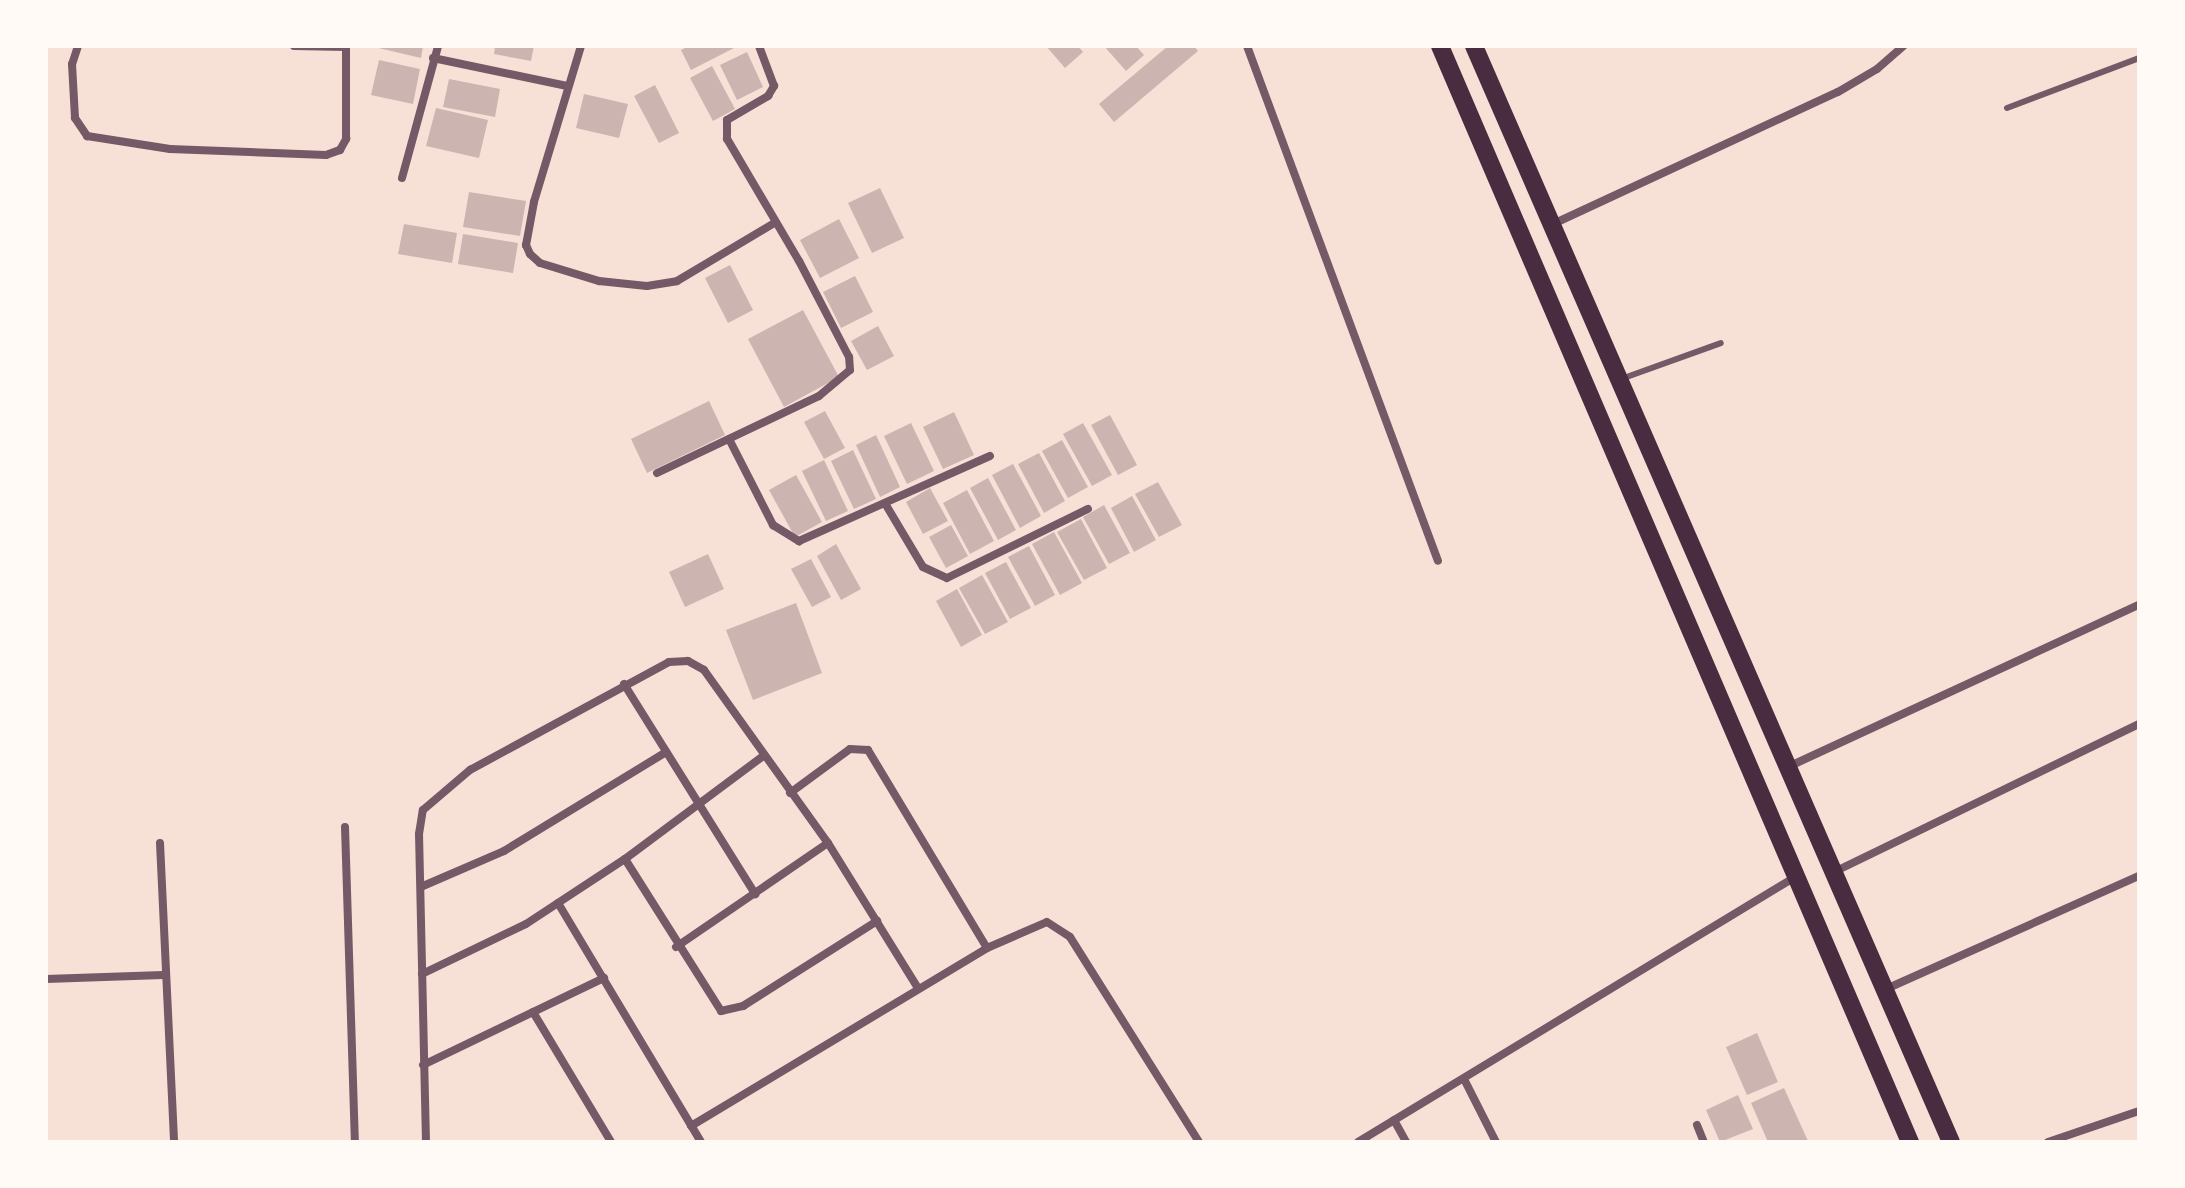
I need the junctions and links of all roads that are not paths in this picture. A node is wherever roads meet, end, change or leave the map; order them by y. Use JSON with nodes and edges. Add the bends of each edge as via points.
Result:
{"nodes":[{"id":1,"x":78,"y":46,"type":"edge"},
{"id":2,"x":294,"y":46,"type":"edge"},
{"id":3,"x":438,"y":46,"type":"edge"},
{"id":4,"x":581,"y":46,"type":"edge"},
{"id":5,"x":759,"y":46,"type":"edge"},
{"id":6,"x":1247,"y":46,"type":"edge"},
{"id":7,"x":1440,"y":46,"type":"edge"},
{"id":8,"x":1474,"y":46,"type":"edge"},
{"id":9,"x":1903,"y":46,"type":"edge"},
{"id":10,"x":346,"y":47,"type":"edge"},
{"id":11,"x":433,"y":58,"type":"junction"},
{"id":12,"x":2139,"y":58,"type":"edge"},
{"id":13,"x":567,"y":86,"type":"junction"},
{"id":14,"x":2007,"y":108,"type":"dead end"},
{"id":15,"x":402,"y":178,"type":"dead end"},
{"id":16,"x":776,"y":222,"type":"junction"},
{"id":17,"x":1553,"y":224,"type":"junction"},
{"id":18,"x":1721,"y":343,"type":"dead end"},
{"id":19,"x":1621,"y":379,"type":"junction"},
{"id":20,"x":729,"y":439,"type":"junction"},
{"id":21,"x":990,"y":456,"type":"dead end"},
{"id":22,"x":657,"y":473,"type":"dead end"},
{"id":23,"x":886,"y":505,"type":"junction"},
{"id":24,"x":1088,"y":509,"type":"dead end"},
{"id":25,"x":1438,"y":561,"type":"dead end"},
{"id":26,"x":1704,"y":570,"type":"junction"},
{"id":27,"x":1674,"y":585,"type":"junction"},
{"id":28,"x":2139,"y":605,"type":"edge"},
{"id":29,"x":624,"y":684,"type":"junction"},
{"id":30,"x":2139,"y":724,"type":"edge"},
{"id":31,"x":666,"y":752,"type":"junction"},
{"id":32,"x":763,"y":756,"type":"junction"},
{"id":33,"x":1790,"y":766,"type":"junction"},
{"id":34,"x":790,"y":793,"type":"junction"},
{"id":35,"x":698,"y":803,"type":"junction"},
{"id":36,"x":345,"y":827,"type":"dead end"},
{"id":37,"x":160,"y":843,"type":"dead end"},
{"id":38,"x":828,"y":843,"type":"junction"},
{"id":39,"x":625,"y":859,"type":"junction"},
{"id":40,"x":1836,"y":871,"type":"junction"},
{"id":41,"x":2139,"y":876,"type":"edge"},
{"id":42,"x":1795,"y":877,"type":"junction"},
{"id":43,"x":423,"y":886,"type":"junction"},
{"id":44,"x":755,"y":894,"type":"junction"},
{"id":45,"x":558,"y":903,"type":"junction"},
{"id":46,"x":877,"y":921,"type":"junction"},
{"id":47,"x":676,"y":947,"type":"junction"},
{"id":48,"x":987,"y":948,"type":"junction"},
{"id":49,"x":422,"y":974,"type":"junction"},
{"id":50,"x":163,"y":975,"type":"junction"},
{"id":51,"x":604,"y":978,"type":"junction"},
{"id":52,"x":46,"y":979,"type":"edge"},
{"id":53,"x":918,"y":988,"type":"junction"},
{"id":54,"x":1886,"y":989,"type":"junction"},
{"id":55,"x":533,"y":1012,"type":"junction"},
{"id":56,"x":423,"y":1065,"type":"junction"},
{"id":57,"x":1464,"y":1079,"type":"junction"},
{"id":58,"x":2139,"y":1111,"type":"edge"},
{"id":59,"x":1394,"y":1120,"type":"junction"},
{"id":60,"x":1697,"y":1125,"type":"dead end"},
{"id":61,"x":691,"y":1126,"type":"junction"},
{"id":62,"x":174,"y":1142,"type":"edge"},
{"id":63,"x":355,"y":1142,"type":"edge"},
{"id":64,"x":426,"y":1142,"type":"edge"},
{"id":65,"x":611,"y":1142,"type":"edge"},
{"id":66,"x":701,"y":1142,"type":"edge"},
{"id":67,"x":1199,"y":1142,"type":"edge"},
{"id":68,"x":1358,"y":1142,"type":"edge"},
{"id":69,"x":1406,"y":1142,"type":"edge"},
{"id":70,"x":1496,"y":1142,"type":"edge"},
{"id":71,"x":1704,"y":1142,"type":"edge"},
{"id":72,"x":1910,"y":1142,"type":"edge"},
{"id":73,"x":1951,"y":1142,"type":"edge"},
{"id":74,"x":2048,"y":1142,"type":"edge"}],
"edges":[{"from":1,"to":10,"type":"street","via":[[72,64],[75,118],[87,136],[170,149],[326,155],[340,150],[346,139]]},
{"from":2,"to":10,"type":"street"},
{"from":3,"to":11,"type":"street"},
{"from":4,"to":13,"type":"street"},
{"from":5,"to":16,"type":"street","via":[[774,86],[725,128]]},
{"from":6,"to":25,"type":"street"},
{"from":7,"to":27,"type":"main road"},
{"from":8,"to":17,"type":"main road"},
{"from":9,"to":17,"type":"street","via":[[1838,92]]},
{"from":11,"to":13,"type":"street"},
{"from":11,"to":15,"type":"street"},
{"from":12,"to":14,"type":"lane"},
{"from":13,"to":16,"type":"street","via":[[526,245],[540,263],[599,281],[647,286],[677,281]]},
{"from":16,"to":20,"type":"street","via":[[849,357],[850,370],[819,396]]},
{"from":17,"to":19,"type":"main road"},
{"from":18,"to":19,"type":"lane"},
{"from":19,"to":26,"type":"main road"},
{"from":20,"to":22,"type":"street"},
{"from":20,"to":23,"type":"street","via":[[783,535],[799,541]]},
{"from":21,"to":23,"type":"street"},
{"from":23,"to":24,"type":"street","via":[[923,567],[933,576],[947,578]]},
{"from":26,"to":27,"type":"main road"},
{"from":26,"to":33,"type":"main road"},
{"from":27,"to":42,"type":"main road"},
{"from":28,"to":33,"type":"street"},
{"from":29,"to":31,"type":"street"},
{"from":29,"to":32,"type":"street","via":[[669,662],[688,661],[704,670]]},
{"from":29,"to":43,"type":"street","via":[[441,792],[423,810]]},
{"from":30,"to":40,"type":"street"},
{"from":31,"to":35,"type":"street"},
{"from":31,"to":43,"type":"street","via":[[504,851]]},
{"from":32,"to":34,"type":"street"},
{"from":32,"to":35,"type":"street"},
{"from":33,"to":40,"type":"main road"},
{"from":34,"to":38,"type":"street"},
{"from":34,"to":48,"type":"street","via":[[850,749],[868,750]]},
{"from":35,"to":39,"type":"street"},
{"from":35,"to":44,"type":"street"},
{"from":36,"to":63,"type":"street"},
{"from":37,"to":50,"type":"street"},
{"from":38,"to":44,"type":"street"},
{"from":38,"to":46,"type":"street"},
{"from":39,"to":45,"type":"street"},
{"from":39,"to":47,"type":"street"},
{"from":40,"to":54,"type":"main road"},
{"from":41,"to":54,"type":"street"},
{"from":42,"to":57,"type":"street"},
{"from":42,"to":72,"type":"main road"},
{"from":43,"to":49,"type":"street"},
{"from":44,"to":47,"type":"street"},
{"from":45,"to":49,"type":"street"},
{"from":45,"to":51,"type":"street"},
{"from":46,"to":47,"type":"street","via":[[732,1012],[714,1008]]},
{"from":46,"to":53,"type":"street"},
{"from":48,"to":53,"type":"street"},
{"from":48,"to":67,"type":"street","via":[[1035,924],[1060,926]]},
{"from":49,"to":56,"type":"street"},
{"from":50,"to":52,"type":"street"},
{"from":50,"to":62,"type":"street"},
{"from":51,"to":55,"type":"street"},
{"from":51,"to":61,"type":"street"},
{"from":53,"to":61,"type":"street"},
{"from":54,"to":73,"type":"main road"},
{"from":55,"to":56,"type":"street"},
{"from":55,"to":65,"type":"street"},
{"from":56,"to":64,"type":"street"},
{"from":57,"to":59,"type":"street"},
{"from":57,"to":70,"type":"street"},
{"from":58,"to":74,"type":"street"},
{"from":59,"to":68,"type":"street"},
{"from":59,"to":69,"type":"street"},
{"from":60,"to":71,"type":"street"},
{"from":61,"to":66,"type":"street"}]}
